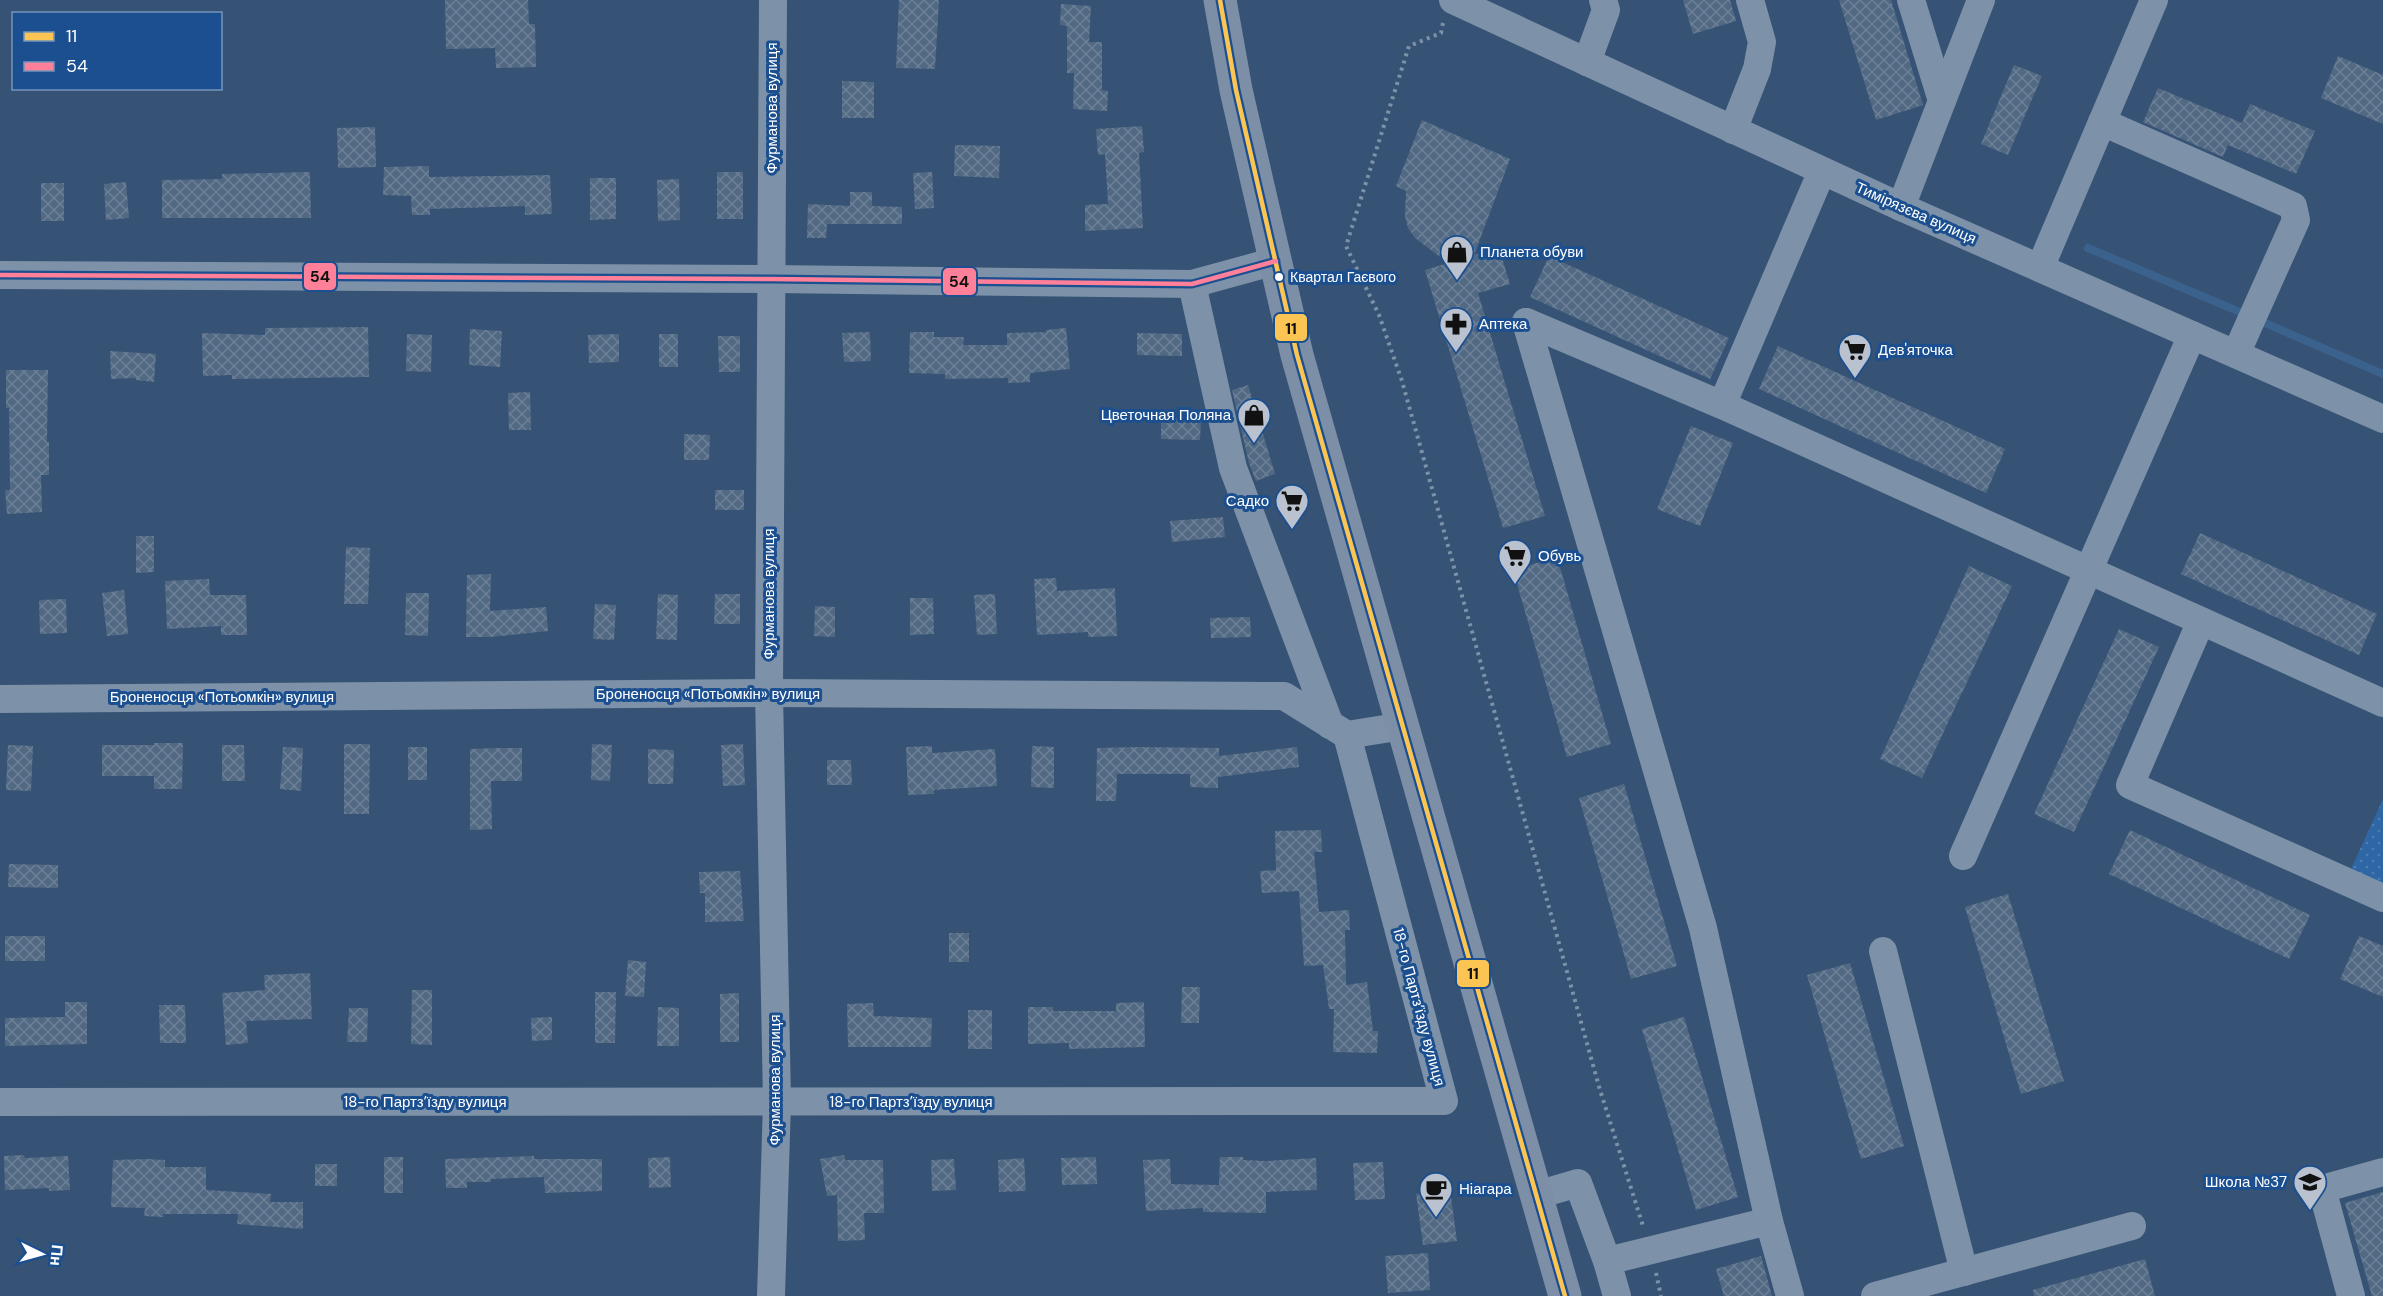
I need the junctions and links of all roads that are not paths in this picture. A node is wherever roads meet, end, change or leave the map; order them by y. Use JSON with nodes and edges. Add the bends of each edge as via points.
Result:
{"nodes":[{"id":1,"x":772,"y":0,"type":"edge"},
{"id":2,"x":1220,"y":0,"type":"edge"},
{"id":3,"x":1603,"y":0,"type":"edge"},
{"id":4,"x":1750,"y":0,"type":"edge"},
{"id":5,"x":1911,"y":0,"type":"edge"},
{"id":6,"x":1981,"y":0,"type":"edge"},
{"id":7,"x":2154,"y":0,"type":"edge"},
{"id":8,"x":1448,"y":11,"type":"edge"},
{"id":9,"x":1587,"y":62,"type":"junction"},
{"id":10,"x":1942,"y":101,"type":"junction"},
{"id":11,"x":2102,"y":122,"type":"junction"},
{"id":12,"x":1733,"y":130,"type":"junction"},
{"id":13,"x":1822,"y":171,"type":"junction"},
{"id":14,"x":1901,"y":207,"type":"junction"},
{"id":15,"x":1275,"y":261,"type":"junction"},
{"id":16,"x":2040,"y":268,"type":"junction"},
{"id":17,"x":0,"y":275,"type":"edge"},
{"id":18,"x":771,"y":279,"type":"junction"},
{"id":19,"x":1192,"y":284,"type":"junction"},
{"id":20,"x":2192,"y":335,"type":"junction"},
{"id":21,"x":2236,"y":354,"type":"junction"},
{"id":22,"x":1722,"y":405,"type":"junction"},
{"id":23,"x":2383,"y":419,"type":"edge"},
{"id":24,"x":2089,"y":571,"type":"junction"},
{"id":25,"x":2201,"y":621,"type":"junction"},
{"id":26,"x":769,"y":693,"type":"junction"},
{"id":27,"x":0,"y":699,"type":"edge"},
{"id":28,"x":2383,"y":703,"type":"edge"},
{"id":29,"x":1403,"y":726,"type":"junction"},
{"id":30,"x":1339,"y":730,"type":"junction"},
{"id":31,"x":1963,"y":856,"type":"dead end"},
{"id":32,"x":2383,"y":898,"type":"edge"},
{"id":33,"x":1883,"y":951,"type":"dead end"},
{"id":34,"x":0,"y":1102,"type":"edge"},
{"id":35,"x":777,"y":1102,"type":"junction"},
{"id":36,"x":2383,"y":1172,"type":"edge"},
{"id":37,"x":1537,"y":1196,"type":"junction"},
{"id":38,"x":1768,"y":1221,"type":"junction"},
{"id":39,"x":2132,"y":1226,"type":"dead end"},
{"id":40,"x":1607,"y":1260,"type":"junction"},
{"id":41,"x":1964,"y":1272,"type":"junction"},
{"id":42,"x":1910,"y":1291,"type":"edge"},
{"id":43,"x":771,"y":1296,"type":"edge"},
{"id":44,"x":1565,"y":1296,"type":"edge"},
{"id":45,"x":1617,"y":1296,"type":"edge"},
{"id":46,"x":1790,"y":1296,"type":"edge"},
{"id":47,"x":1875,"y":1296,"type":"edge"},
{"id":48,"x":2351,"y":1296,"type":"edge"}],
"edges":[{"from":1,"to":18,"type":"street","name":"Фурманова вулиця"},
{"from":2,"to":15,"type":"main road"},
{"from":3,"to":9,"type":"street","via":[[1606,10]]},
{"from":4,"to":12,"type":"street","via":[[1762,42],[1757,69]]},
{"from":5,"to":10,"type":"street"},
{"from":6,"to":10,"type":"street"},
{"from":7,"to":11,"type":"street"},
{"from":8,"to":9,"type":"street","name":"Тимірязєва вулиця"},
{"from":9,"to":12,"type":"street","name":"Тимірязєва вулиця"},
{"from":10,"to":14,"type":"street"},
{"from":11,"to":16,"type":"street"},
{"from":11,"to":21,"type":"street","via":[[2293,206],[2296,220]]},
{"from":12,"to":13,"type":"street","name":"Тимірязєва вулиця"},
{"from":13,"to":14,"type":"street","name":"Тимірязєва вулиця"},
{"from":13,"to":22,"type":"street"},
{"from":14,"to":16,"type":"street","name":"Тимірязєва вулиця"},
{"from":15,"to":19,"type":"street"},
{"from":15,"to":29,"type":"main road","via":[[1297,355]]},
{"from":16,"to":20,"type":"street","name":"Тимірязєва вулиця"},
{"from":17,"to":18,"type":"street"},
{"from":18,"to":19,"type":"street"},
{"from":18,"to":26,"type":"street","name":"Фурманова вулиця"},
{"from":19,"to":30,"type":"street","via":[[1233,468]]},
{"from":20,"to":21,"type":"street","name":"Тимірязєва вулиця"},
{"from":20,"to":24,"type":"street"},
{"from":21,"to":23,"type":"street","name":"Тимірязєва вулиця"},
{"from":22,"to":24,"type":"street"},
{"from":22,"to":38,"type":"street","via":[[1526,322],[1703,928]]},
{"from":24,"to":25,"type":"street"},
{"from":24,"to":31,"type":"street"},
{"from":25,"to":28,"type":"street"},
{"from":25,"to":32,"type":"street","via":[[2130,785]]},
{"from":26,"to":27,"type":"street","name":"Броненосця «Потьомкін» вулиця"},
{"from":26,"to":30,"type":"street","name":"Броненосця «Потьомкін» вулиця","via":[[1284,696]]},
{"from":26,"to":35,"type":"street","name":"Фурманова вулиця"},
{"from":29,"to":30,"type":"street"},
{"from":29,"to":37,"type":"main road"},
{"from":30,"to":35,"type":"street","name":"18-го Партз’їзду вулиця","via":[[1444,1101]]},
{"from":33,"to":41,"type":"street"},
{"from":34,"to":35,"type":"street","name":"18-го Партз’їзду вулиця"},
{"from":35,"to":43,"type":"street","name":"Фурманова вулиця"},
{"from":36,"to":48,"type":"street","via":[[2322,1189]]},
{"from":37,"to":40,"type":"street","via":[[1578,1183]]},
{"from":37,"to":44,"type":"main road"},
{"from":38,"to":40,"type":"street"},
{"from":38,"to":46,"type":"street"},
{"from":39,"to":41,"type":"street"},
{"from":40,"to":45,"type":"street"},
{"from":41,"to":42,"type":"street"},
{"from":42,"to":47,"type":"street"}]}
